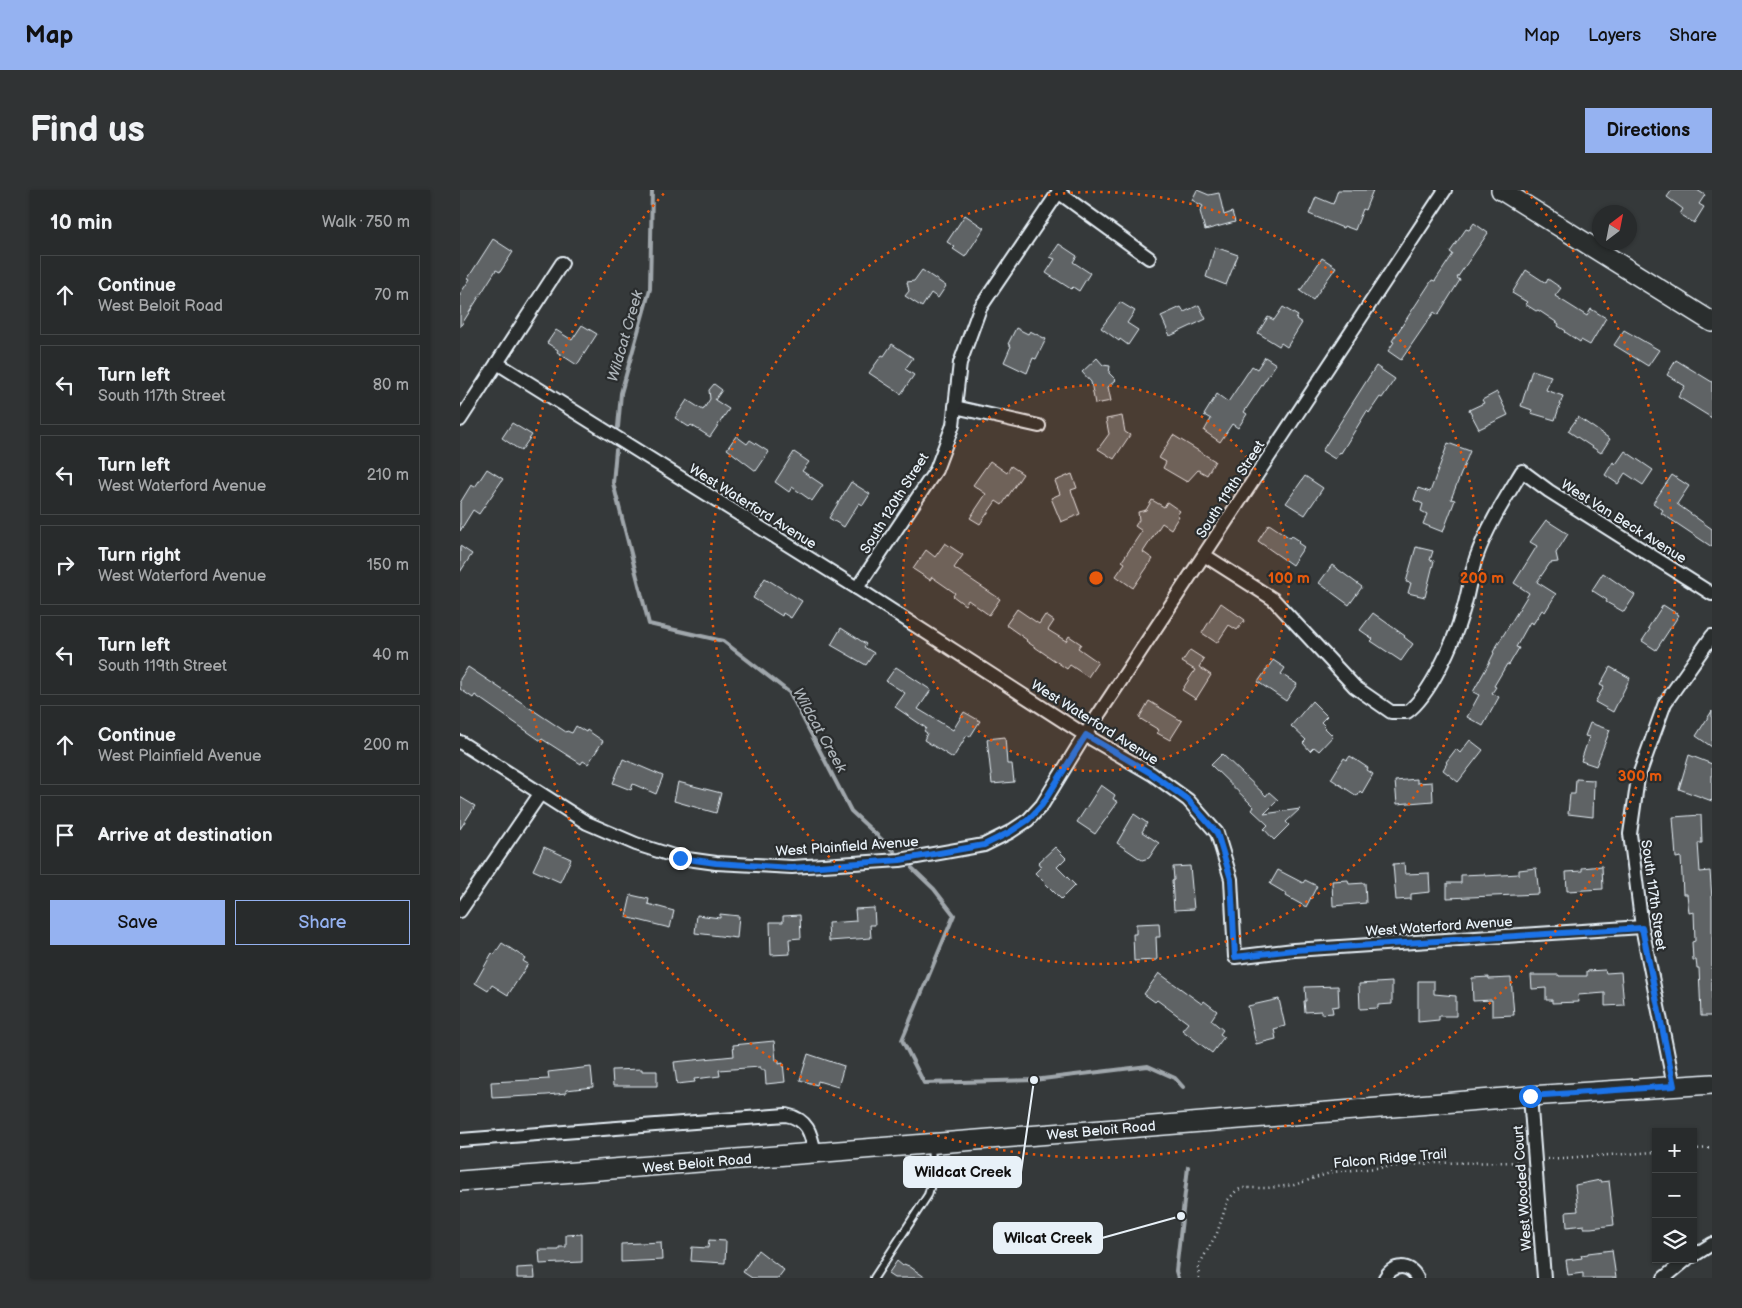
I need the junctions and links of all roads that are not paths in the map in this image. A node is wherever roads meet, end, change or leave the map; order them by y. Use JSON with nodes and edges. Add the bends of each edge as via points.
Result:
{"nodes":[{"id":1,"x":1445,"y":190,"type":"edge"},
{"id":2,"x":1501,"y":190,"type":"edge"},
{"id":3,"x":1059,"y":191,"type":"edge"},
{"id":4,"x":1149,"y":258,"type":"dead end"},
{"id":5,"x":562,"y":262,"type":"dead end"},
{"id":6,"x":1712,"y":322,"type":"edge"},
{"id":7,"x":497,"y":364,"type":"junction"},
{"id":8,"x":955,"y":407,"type":"junction"},
{"id":9,"x":460,"y":420,"type":"edge"},
{"id":10,"x":1039,"y":426,"type":"dead end"},
{"id":11,"x":1204,"y":555,"type":"junction"},
{"id":12,"x":857,"y":588,"type":"junction"},
{"id":13,"x":1712,"y":594,"type":"edge"},
{"id":14,"x":1712,"y":636,"type":"edge"},
{"id":15,"x":1086,"y":735,"type":"junction"},
{"id":16,"x":460,"y":742,"type":"edge"},
{"id":17,"x":540,"y":794,"type":"junction"},
{"id":18,"x":1042,"y":805,"type":"joint"},
{"id":19,"x":460,"y":911,"type":"edge"},
{"id":20,"x":1642,"y":928,"type":"junction"},
{"id":21,"x":1712,"y":1084,"type":"edge"},
{"id":22,"x":1674,"y":1086,"type":"junction"},
{"id":23,"x":1530,"y":1096,"type":"junction"},
{"id":24,"x":460,"y":1140,"type":"edge"},
{"id":25,"x":931,"y":1144,"type":"junction"},
{"id":26,"x":815,"y":1153,"type":"junction"},
{"id":27,"x":460,"y":1181,"type":"edge"},
{"id":28,"x":1712,"y":1244,"type":"edge"},
{"id":29,"x":1697,"y":1253,"type":"edge"},
{"id":30,"x":1682,"y":1263,"type":"edge"},
{"id":31,"x":874,"y":1278,"type":"edge"},
{"id":32,"x":1385,"y":1278,"type":"edge"},
{"id":33,"x":1417,"y":1278,"type":"edge"},
{"id":34,"x":1544,"y":1278,"type":"edge"},
{"id":35,"x":1664,"y":1278,"type":"edge"}],
"edges":[{"from":1,"to":11,"type":"street","name":"South 119th Street"},
{"from":2,"to":6,"type":"main road"},
{"from":3,"to":4,"type":"street"},
{"from":3,"to":8,"type":"street","name":"South 120th Street","via":[[980,308],[960,363]]},
{"from":5,"to":7,"type":"street"},
{"from":7,"to":9,"type":"street"},
{"from":7,"to":12,"type":"street","name":"West Waterford Avenue"},
{"from":8,"to":10,"type":"street"},
{"from":8,"to":12,"type":"street","name":"South 120th Street","via":[[953,426],[936,470]]},
{"from":11,"to":13,"type":"street","name":"West Van Beck Avenue","via":[[1273,599],[1355,687],[1390,712],[1411,710],[1430,686],[1462,614],[1476,558],[1495,516],[1522,471]]},
{"from":11,"to":15,"type":"street","name":"South 119th Street"},
{"from":12,"to":15,"type":"street","name":"West Waterford Avenue"},
{"from":14,"to":20,"type":"street","name":"South 117th Street","via":[[1665,703],[1638,778],[1630,834]]},
{"from":15,"to":18,"type":"street","name":"South 119th Street"},
{"from":15,"to":20,"type":"street","name":"West Waterford Avenue","via":[[1152,774],[1188,800],[1217,833],[1231,879],[1235,957],[1294,950]]},
{"from":16,"to":17,"type":"street","name":"West Plainfield Avenue"},
{"from":17,"to":18,"type":"street","name":"West Plainfield Avenue","via":[[587,823],[680,858],[792,868],[900,860],[984,845],[1028,820]]},
{"from":17,"to":19,"type":"street"},
{"from":20,"to":22,"type":"street","name":"South 117th Street"},
{"from":21,"to":22,"type":"main road","name":"West Beloit Road"},
{"from":22,"to":23,"type":"main road","name":"West Beloit Road"},
{"from":23,"to":25,"type":"main road","name":"West Beloit Road"},
{"from":23,"to":34,"type":"street","name":"West Wooded Court"},
{"from":24,"to":26,"type":"street","via":[[786,1115],[802,1121],[812,1138]]},
{"from":25,"to":26,"type":"main road","name":"West Beloit Road"},
{"from":25,"to":31,"type":"lane","via":[[933,1178],[928,1195]]},
{"from":26,"to":27,"type":"main road","name":"West Beloit Road"},
{"from":28,"to":29,"type":"street"},
{"from":30,"to":35,"type":"street"},
{"from":32,"to":33,"type":"street","via":[[1392,1270],[1403,1267]]}]}
